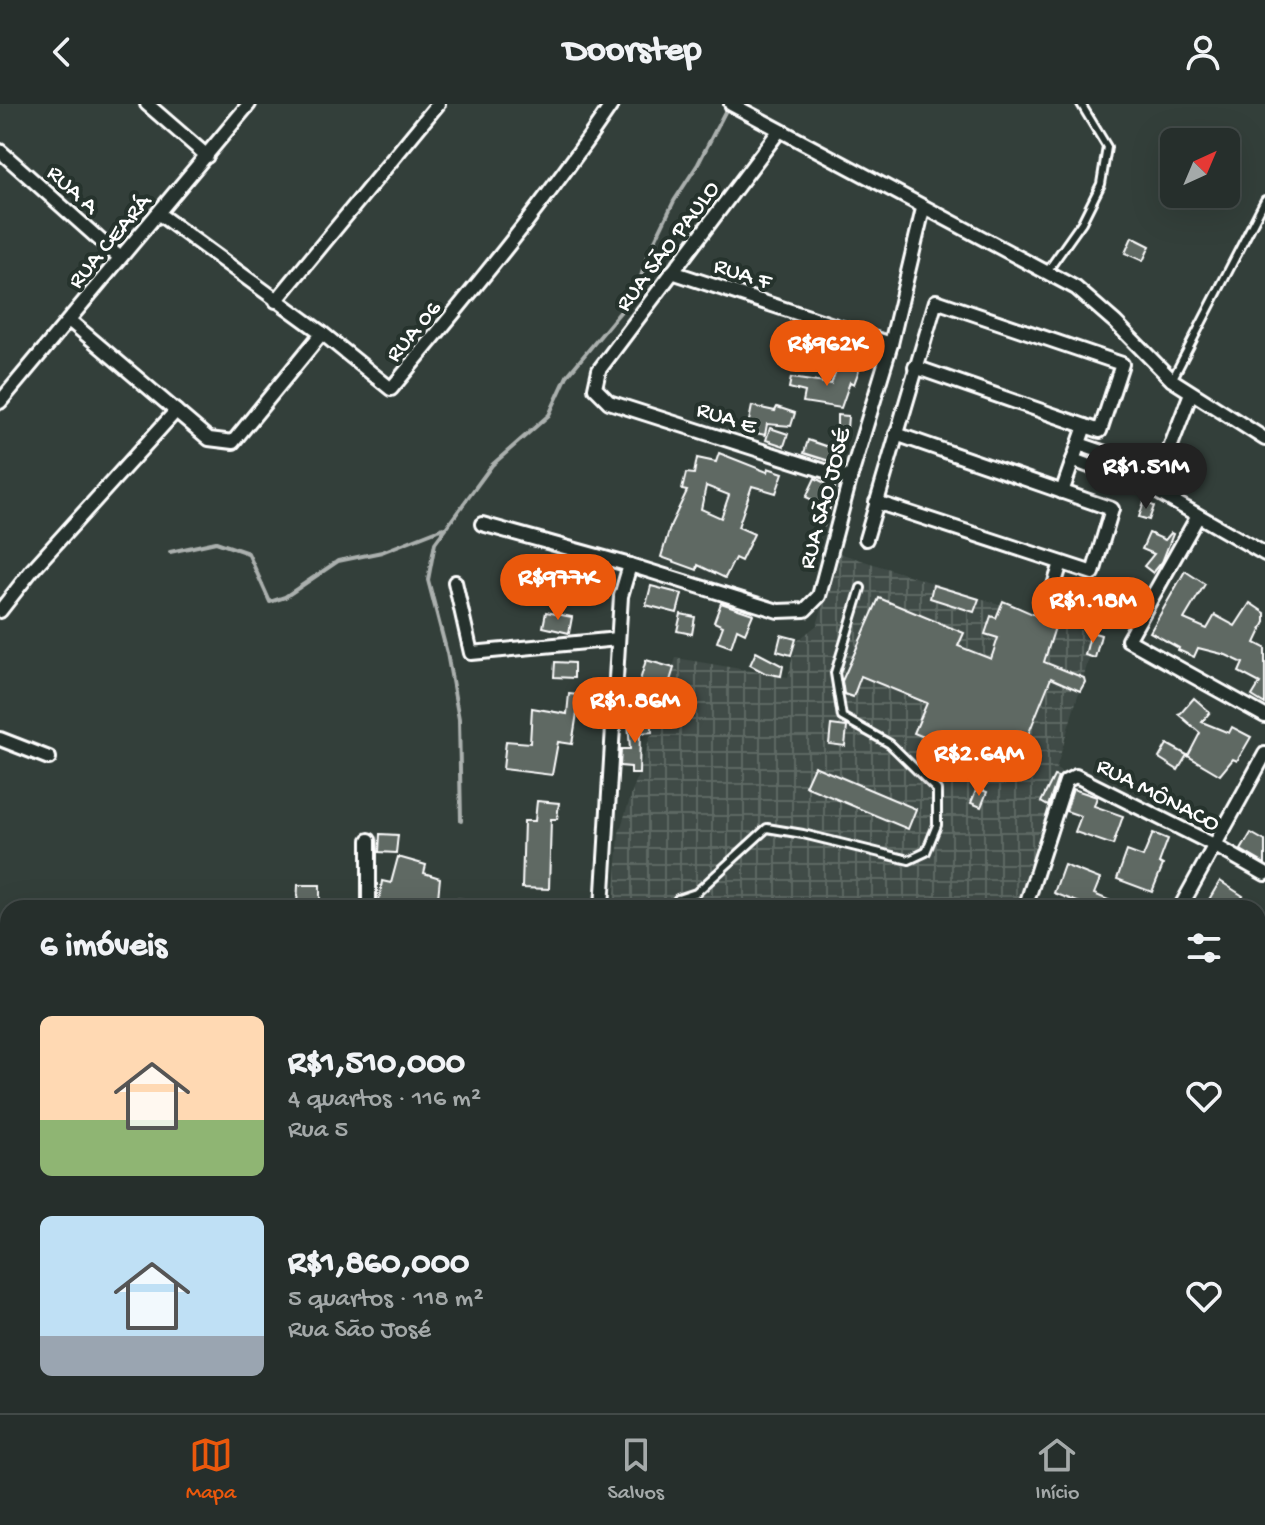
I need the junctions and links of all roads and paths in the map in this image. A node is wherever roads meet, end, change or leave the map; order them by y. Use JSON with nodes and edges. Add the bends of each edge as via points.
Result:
{"nodes":[{"id":1,"x":147,"y":104,"type":"edge"},
{"id":2,"x":249,"y":104,"type":"edge"},
{"id":3,"x":438,"y":104,"type":"edge"},
{"id":4,"x":612,"y":104,"type":"edge"},
{"id":5,"x":1081,"y":104,"type":"edge"},
{"id":6,"x":734,"y":106,"type":"edge"},
{"id":7,"x":779,"y":131,"type":"junction"},
{"id":8,"x":0,"y":151,"type":"edge"},
{"id":9,"x":207,"y":156,"type":"junction"},
{"id":10,"x":1265,"y":200,"type":"edge"},
{"id":11,"x":923,"y":209,"type":"junction"},
{"id":12,"x":159,"y":214,"type":"junction"},
{"id":13,"x":119,"y":257,"type":"junction"},
{"id":14,"x":672,"y":272,"type":"junction"},
{"id":15,"x":1046,"y":273,"type":"junction"},
{"id":16,"x":276,"y":301,"type":"junction"},
{"id":17,"x":70,"y":321,"type":"junction"},
{"id":18,"x":322,"y":333,"type":"junction"},
{"id":19,"x":891,"y":344,"type":"junction"},
{"id":20,"x":915,"y":367,"type":"junction"},
{"id":21,"x":1172,"y":380,"type":"junction"},
{"id":22,"x":595,"y":388,"type":"joint"},
{"id":23,"x":1191,"y":393,"type":"junction"},
{"id":24,"x":0,"y":402,"type":"edge"},
{"id":25,"x":176,"y":411,"type":"junction"},
{"id":26,"x":1085,"y":426,"type":"junction"},
{"id":27,"x":896,"y":434,"type":"junction"},
{"id":28,"x":1265,"y":439,"type":"edge"},
{"id":29,"x":1079,"y":444,"type":"junction"},
{"id":30,"x":1073,"y":460,"type":"junction"},
{"id":31,"x":1161,"y":472,"type":"junction"},
{"id":32,"x":850,"y":479,"type":"junction"},
{"id":33,"x":1154,"y":490,"type":"junction"},
{"id":34,"x":1062,"y":492,"type":"junction"},
{"id":35,"x":876,"y":502,"type":"junction"},
{"id":36,"x":1198,"y":516,"type":"junction"},
{"id":37,"x":482,"y":524,"type":"dead end"},
{"id":38,"x":866,"y":539,"type":"dead end"},
{"id":39,"x":1265,"y":554,"type":"edge"},
{"id":40,"x":1061,"y":563,"type":"junction"},
{"id":41,"x":630,"y":565,"type":"junction"},
{"id":42,"x":455,"y":582,"type":"dead end"},
{"id":43,"x":861,"y":588,"type":"dead end"},
{"id":44,"x":1083,"y":608,"type":"dead end"},
{"id":45,"x":0,"y":611,"type":"edge"},
{"id":46,"x":618,"y":639,"type":"junction"},
{"id":47,"x":1265,"y":716,"type":"edge"},
{"id":48,"x":0,"y":739,"type":"edge"},
{"id":49,"x":1265,"y":754,"type":"edge"},
{"id":50,"x":49,"y":758,"type":"dead end"},
{"id":51,"x":369,"y":840,"type":"dead end"},
{"id":52,"x":1214,"y":845,"type":"junction"},
{"id":53,"x":1265,"y":874,"type":"edge"},
{"id":54,"x":678,"y":899,"type":"edge"},
{"id":55,"x":369,"y":900,"type":"edge"},
{"id":56,"x":602,"y":900,"type":"edge"},
{"id":57,"x":1028,"y":900,"type":"edge"},
{"id":58,"x":1184,"y":900,"type":"edge"}],
"edges":[{"from":1,"to":9,"type":"street"},
{"from":2,"to":9,"type":"street","name":"RUA CEARÁ"},
{"from":3,"to":16,"type":"street"},
{"from":4,"to":18,"type":"street","name":"RUA 06","via":[[575,160],[391,389]]},
{"from":5,"to":15,"type":"lane","via":[[1107,147],[1101,184]]},
{"from":6,"to":7,"type":"street"},
{"from":7,"to":11,"type":"street"},
{"from":7,"to":14,"type":"street","name":"RUA SÃO PAULO"},
{"from":8,"to":13,"type":"street","name":"RUA A"},
{"from":9,"to":12,"type":"street","name":"RUA CEARÁ"},
{"from":10,"to":21,"type":"lane"},
{"from":11,"to":15,"type":"street"},
{"from":11,"to":19,"type":"street","name":"RUA SÃO JOSÉ"},
{"from":12,"to":13,"type":"street","name":"RUA CEARÁ"},
{"from":12,"to":16,"type":"street","name":"RUA 06"},
{"from":13,"to":17,"type":"street","name":"RUA CEARÁ"},
{"from":14,"to":19,"type":"street","name":"RUA F"},
{"from":14,"to":22,"type":"street","name":"RUA SÃO PAULO","via":[[599,370]]},
{"from":15,"to":21,"type":"street","via":[[1076,288]]},
{"from":16,"to":18,"type":"street","name":"RUA 06"},
{"from":17,"to":24,"type":"street","name":"RUA CEARÁ"},
{"from":17,"to":25,"type":"street"},
{"from":18,"to":25,"type":"street","via":[[233,442],[209,439]]},
{"from":19,"to":32,"type":"street","name":"RUA SÃO JOSÉ"},
{"from":20,"to":26,"type":"street"},
{"from":20,"to":26,"type":"street","via":[[936,301],[1122,364],[1100,431]]},
{"from":20,"to":27,"type":"street"},
{"from":21,"to":23,"type":"street"},
{"from":22,"to":32,"type":"street","name":"RUA E","via":[[609,402]]},
{"from":23,"to":28,"type":"street"},
{"from":23,"to":31,"type":"street"},
{"from":25,"to":45,"type":"street"},
{"from":26,"to":29,"type":"street"},
{"from":27,"to":34,"type":"street"},
{"from":27,"to":35,"type":"street"},
{"from":29,"to":30,"type":"street"},
{"from":29,"to":31,"type":"street"},
{"from":30,"to":33,"type":"street"},
{"from":30,"to":34,"type":"street"},
{"from":31,"to":33,"type":"street"},
{"from":32,"to":41,"type":"street","name":"RUA SÃO JOSÉ","via":[[819,596],[805,610],[778,611]]},
{"from":33,"to":36,"type":"street"},
{"from":34,"to":40,"type":"street","via":[[1112,509],[1093,573]]},
{"from":35,"to":38,"type":"street"},
{"from":35,"to":40,"type":"street"},
{"from":36,"to":39,"type":"street"},
{"from":36,"to":47,"type":"street","via":[[1128,640]]},
{"from":37,"to":41,"type":"street","name":"RUA SÃO JOSÉ"},
{"from":40,"to":44,"type":"street","via":[[1051,595]]},
{"from":41,"to":46,"type":"street"},
{"from":42,"to":46,"type":"street","via":[[471,653]]},
{"from":43,"to":54,"type":"lane","via":[[835,673],[842,717],[890,744],[937,790],[937,825],[926,852],[909,860],[767,828],[696,893]]},
{"from":46,"to":56,"type":"street"},
{"from":48,"to":50,"type":"street"},
{"from":49,"to":52,"type":"street"},
{"from":51,"to":55,"type":"street"},
{"from":52,"to":53,"type":"street","name":"RUA MÔNACO"},
{"from":52,"to":57,"type":"street","name":"RUA MÔNACO","via":[[1076,776],[1066,781]]},
{"from":52,"to":58,"type":"street"}]}
